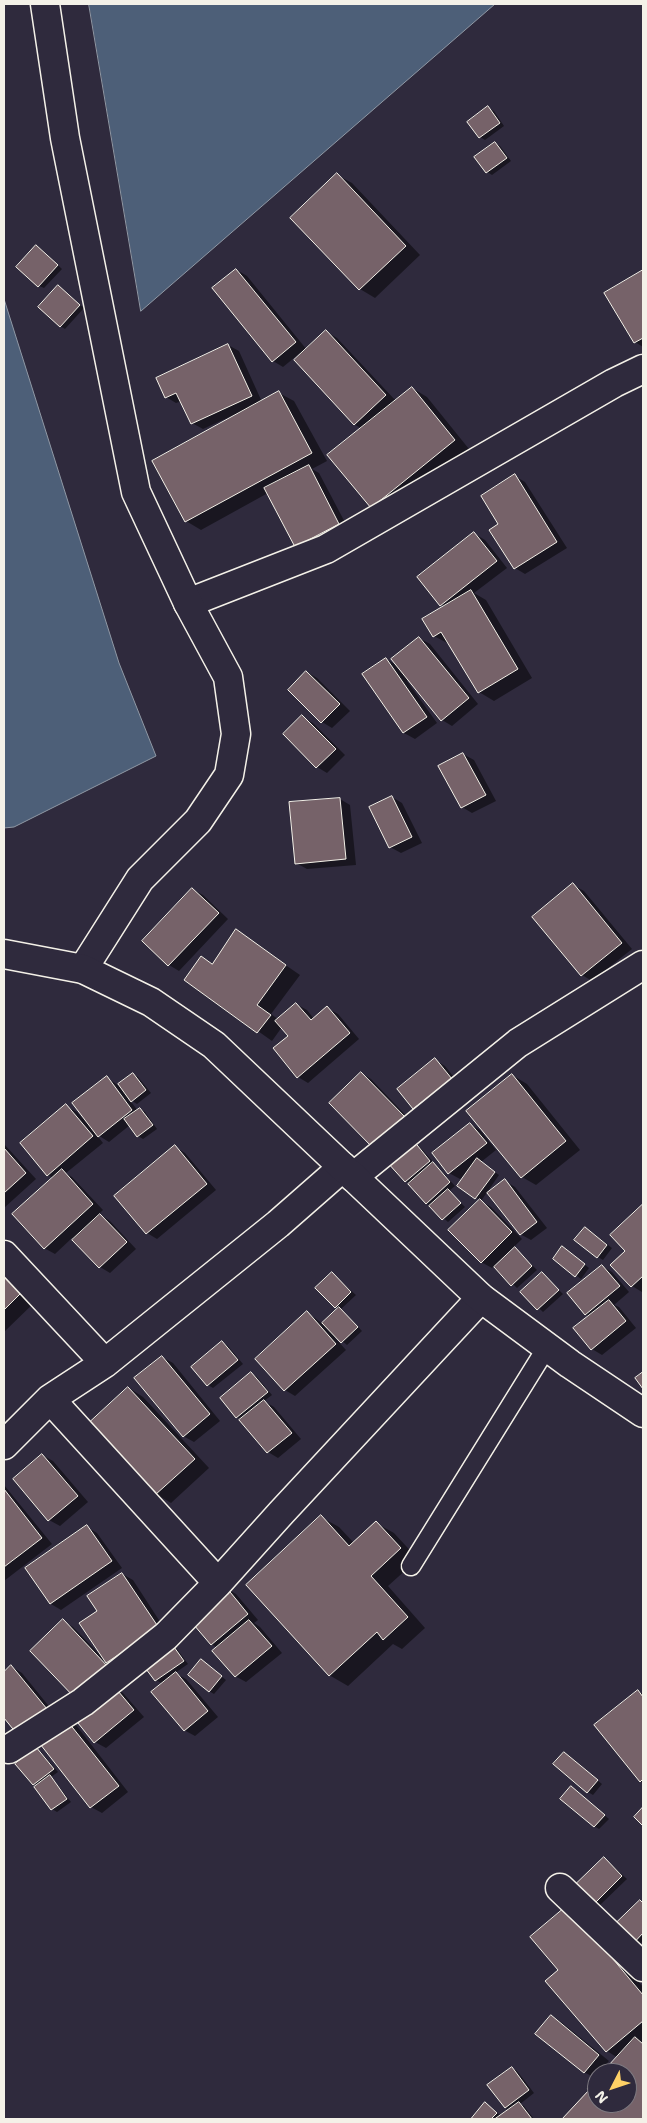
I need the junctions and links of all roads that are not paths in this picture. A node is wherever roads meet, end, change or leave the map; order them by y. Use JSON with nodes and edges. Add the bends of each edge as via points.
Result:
{"nodes":[{"id":1,"x":45,"y":4,"type":"edge"},
{"id":2,"x":643,"y":369,"type":"edge"},
{"id":3,"x":188,"y":603,"type":"junction"},
{"id":4,"x":4,"y":954,"type":"edge"},
{"id":5,"x":643,"y":965,"type":"edge"},
{"id":6,"x":83,"y":969,"type":"junction"},
{"id":7,"x":348,"y":1172,"type":"junction"},
{"id":8,"x":4,"y":1255,"type":"edge"},
{"id":9,"x":481,"y":1298,"type":"junction"},
{"id":10,"x":547,"y":1347,"type":"junction"},
{"id":11,"x":104,"y":1364,"type":"junction"},
{"id":12,"x":50,"y":1399,"type":"junction"},
{"id":13,"x":643,"y":1413,"type":"edge"},
{"id":14,"x":4,"y":1445,"type":"edge"},
{"id":15,"x":411,"y":1566,"type":"dead end"},
{"id":16,"x":218,"y":1583,"type":"junction"},
{"id":17,"x":9,"y":1749,"type":"dead end"},
{"id":18,"x":560,"y":1888,"type":"dead end"},
{"id":19,"x":643,"y":1967,"type":"edge"}],
"edges":[{"from":1,"to":3,"type":"street","via":[[65,138],[136,492]]},
{"from":2,"to":3,"type":"street","via":[[326,549]]},
{"from":3,"to":6,"type":"street","via":[[228,678],[236,734],[229,775],[198,820],[140,879]]},
{"from":4,"to":6,"type":"street"},
{"from":5,"to":7,"type":"street","via":[[518,1043]]},
{"from":6,"to":7,"type":"street","via":[[151,1002],[214,1045]]},
{"from":7,"to":9,"type":"street"},
{"from":7,"to":11,"type":"street"},
{"from":8,"to":11,"type":"street"},
{"from":9,"to":10,"type":"street"},
{"from":9,"to":16,"type":"street"},
{"from":10,"to":13,"type":"street"},
{"from":10,"to":15,"type":"lane"},
{"from":11,"to":12,"type":"street"},
{"from":12,"to":14,"type":"street"},
{"from":12,"to":16,"type":"street"},
{"from":16,"to":17,"type":"street","via":[[166,1636],[83,1702]]},
{"from":18,"to":19,"type":"street"}]}
